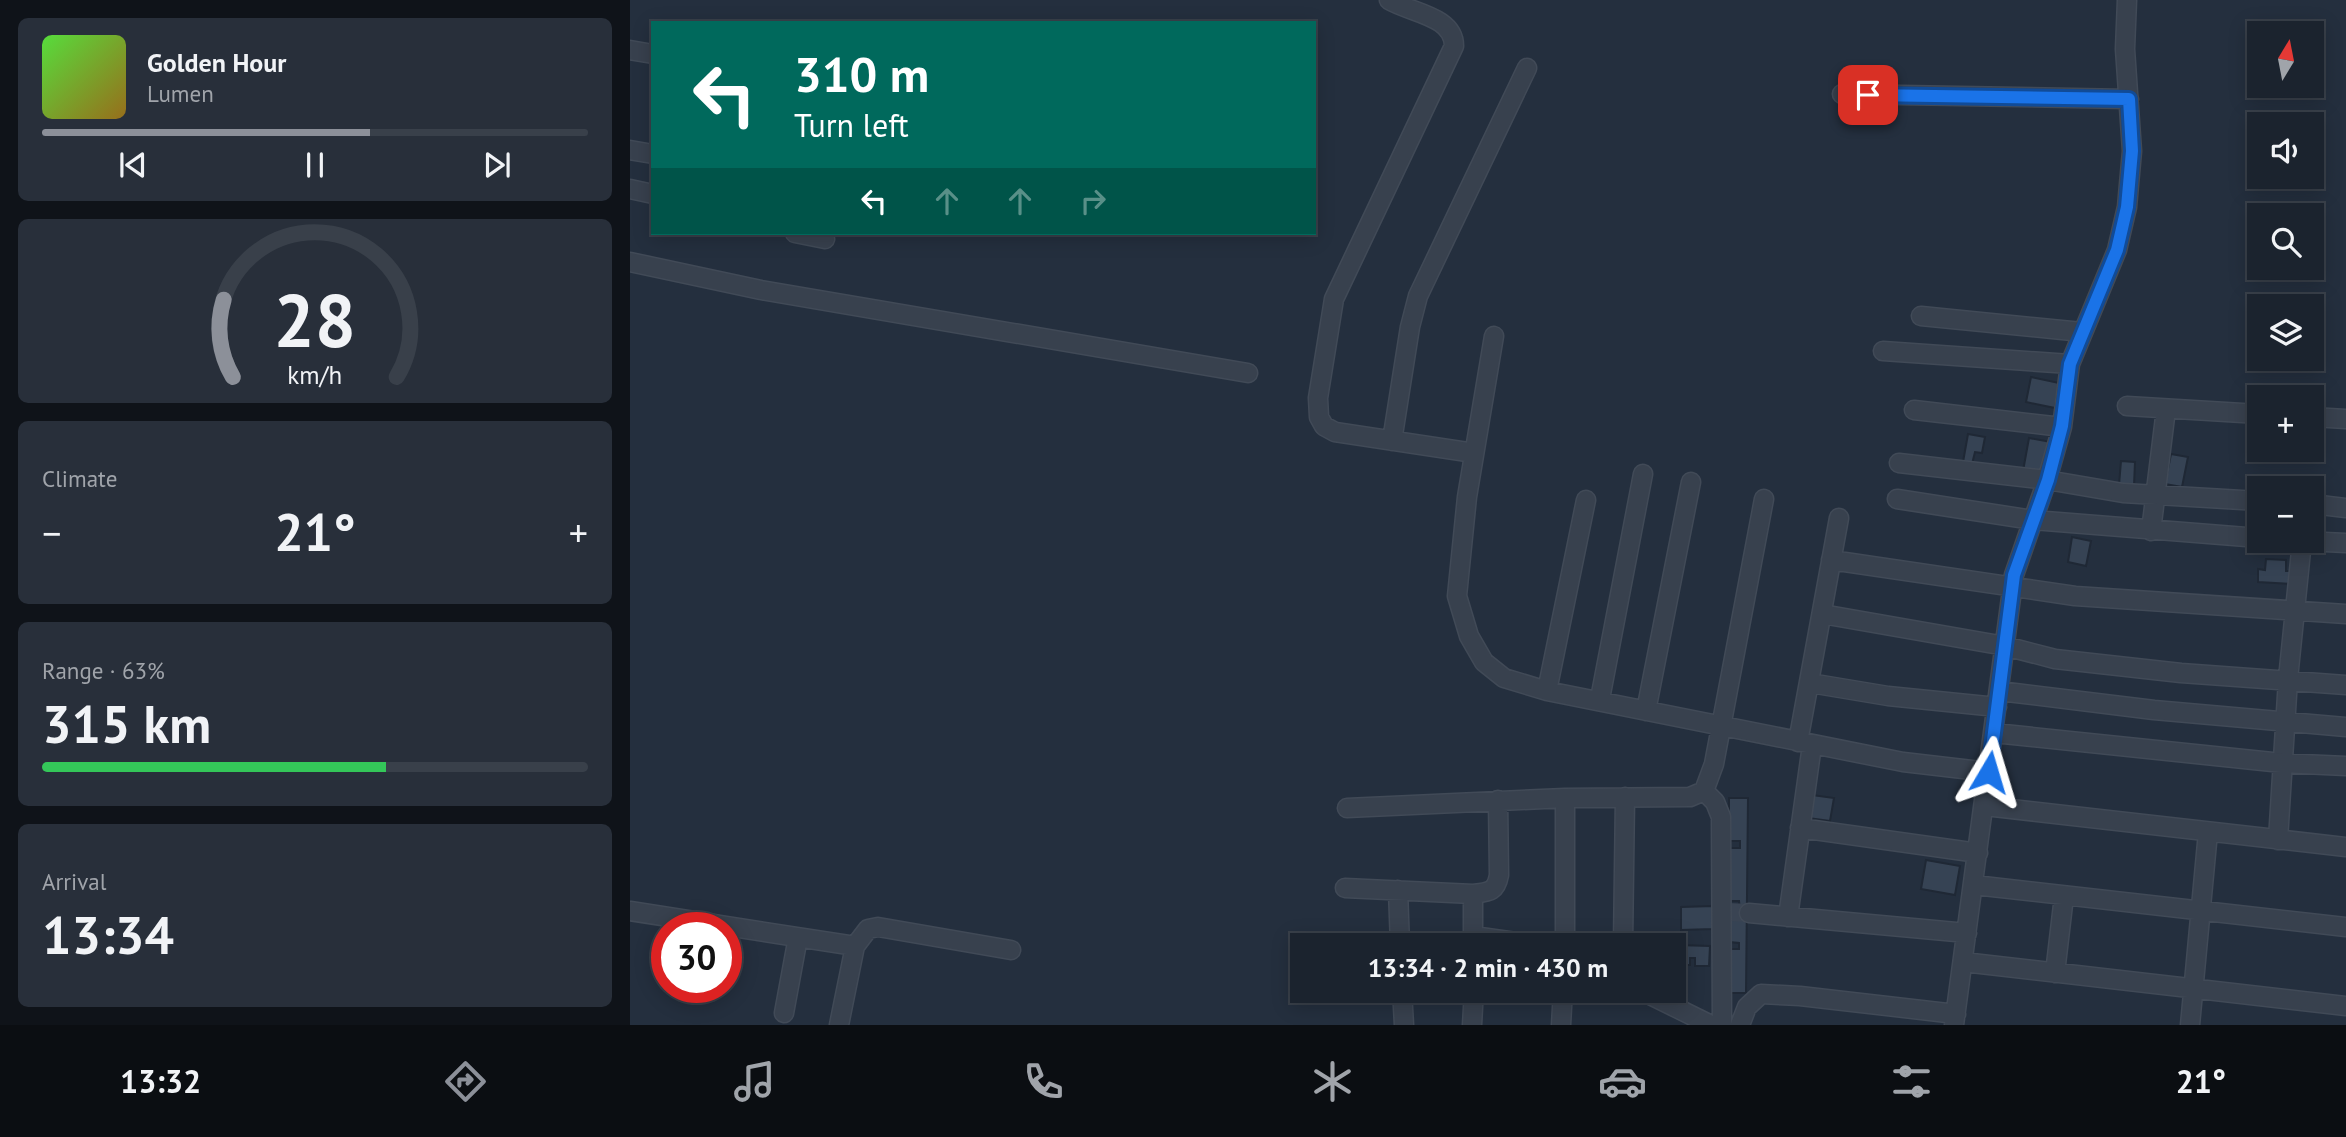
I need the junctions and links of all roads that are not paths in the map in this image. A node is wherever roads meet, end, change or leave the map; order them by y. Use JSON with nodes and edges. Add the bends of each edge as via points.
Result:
{"nodes":[{"id":1,"x":1389,"y":0,"type":"edge"},
{"id":2,"x":2127,"y":0,"type":"edge"},
{"id":3,"x":630,"y":50,"type":"edge"},
{"id":4,"x":651,"y":54,"type":"edge"},
{"id":5,"x":1527,"y":68,"type":"dead end"},
{"id":6,"x":1842,"y":94,"type":"dead end"},
{"id":7,"x":2129,"y":99,"type":"junction"},
{"id":8,"x":630,"y":150,"type":"edge"},
{"id":9,"x":651,"y":154,"type":"edge"},
{"id":10,"x":630,"y":189,"type":"edge"},
{"id":11,"x":651,"y":194,"type":"edge"},
{"id":12,"x":805,"y":235,"type":"edge"},
{"id":13,"x":825,"y":239,"type":"dead end"},
{"id":14,"x":630,"y":262,"type":"edge"},
{"id":15,"x":1921,"y":316,"type":"dead end"},
{"id":16,"x":2082,"y":332,"type":"junction"},
{"id":17,"x":1494,"y":336,"type":"dead end"},
{"id":18,"x":1883,"y":351,"type":"dead end"},
{"id":19,"x":2070,"y":364,"type":"junction"},
{"id":20,"x":1248,"y":373,"type":"dead end"},
{"id":21,"x":2127,"y":406,"type":"dead end"},
{"id":22,"x":2166,"y":409,"type":"junction"},
{"id":23,"x":1914,"y":410,"type":"dead end"},
{"id":24,"x":2247,"y":413,"type":"edge"},
{"id":25,"x":2324,"y":418,"type":"edge"},
{"id":26,"x":2346,"y":419,"type":"edge"},
{"id":27,"x":2062,"y":426,"type":"junction"},
{"id":28,"x":1392,"y":441,"type":"junction"},
{"id":29,"x":1474,"y":453,"type":"junction"},
{"id":30,"x":1899,"y":463,"type":"dead end"},
{"id":31,"x":1643,"y":474,"type":"dead end"},
{"id":32,"x":2048,"y":480,"type":"junction"},
{"id":33,"x":1691,"y":482,"type":"dead end"},
{"id":34,"x":2156,"y":495,"type":"junction"},
{"id":35,"x":1764,"y":499,"type":"dead end"},
{"id":36,"x":1897,"y":499,"type":"dead end"},
{"id":37,"x":1586,"y":500,"type":"dead end"},
{"id":38,"x":2247,"y":500,"type":"edge"},
{"id":39,"x":2324,"y":505,"type":"edge"},
{"id":40,"x":2346,"y":508,"type":"edge"},
{"id":41,"x":1839,"y":517,"type":"dead end"},
{"id":42,"x":2033,"y":520,"type":"junction"},
{"id":43,"x":2151,"y":531,"type":"junction"},
{"id":44,"x":2247,"y":537,"type":"edge"},
{"id":45,"x":2324,"y":542,"type":"edge"},
{"id":46,"x":2346,"y":543,"type":"edge"},
{"id":47,"x":2302,"y":553,"type":"edge"},
{"id":48,"x":1832,"y":560,"type":"junction"},
{"id":49,"x":2012,"y":588,"type":"junction"},
{"id":50,"x":2295,"y":609,"type":"junction"},
{"id":51,"x":1822,"y":614,"type":"junction"},
{"id":52,"x":2346,"y":614,"type":"edge"},
{"id":53,"x":2005,"y":646,"type":"junction"},
{"id":54,"x":2288,"y":679,"type":"junction"},
{"id":55,"x":1810,"y":683,"type":"junction"},
{"id":56,"x":2346,"y":685,"type":"edge"},
{"id":57,"x":1547,"y":691,"type":"junction"},
{"id":58,"x":1600,"y":699,"type":"junction"},
{"id":59,"x":1998,"y":699,"type":"junction"},
{"id":60,"x":1646,"y":711,"type":"junction"},
{"id":61,"x":2285,"y":722,"type":"junction"},
{"id":62,"x":1720,"y":725,"type":"junction"},
{"id":63,"x":2346,"y":727,"type":"edge"},
{"id":64,"x":1994,"y":733,"type":"junction"},
{"id":65,"x":1805,"y":744,"type":"junction"},
{"id":66,"x":2282,"y":763,"type":"junction"},
{"id":67,"x":2346,"y":766,"type":"edge"},
{"id":68,"x":1989,"y":772,"type":"junction"},
{"id":69,"x":1704,"y":791,"type":"junction"},
{"id":70,"x":1625,"y":797,"type":"junction"},
{"id":71,"x":1565,"y":798,"type":"junction"},
{"id":72,"x":1498,"y":800,"type":"junction"},
{"id":73,"x":1985,"y":806,"type":"junction"},
{"id":74,"x":1347,"y":808,"type":"dead end"},
{"id":75,"x":1800,"y":828,"type":"junction"},
{"id":76,"x":2208,"y":832,"type":"junction"},
{"id":77,"x":2278,"y":839,"type":"junction"},
{"id":78,"x":2346,"y":847,"type":"edge"},
{"id":79,"x":1978,"y":853,"type":"junction"},
{"id":80,"x":1974,"y":885,"type":"junction"},
{"id":81,"x":1345,"y":888,"type":"dead end"},
{"id":82,"x":1398,"y":890,"type":"junction"},
{"id":83,"x":1473,"y":894,"type":"junction"},
{"id":84,"x":2064,"y":895,"type":"junction"},
{"id":85,"x":630,"y":911,"type":"edge"},
{"id":86,"x":2200,"y":911,"type":"junction"},
{"id":87,"x":1749,"y":913,"type":"tunnel mouth"},
{"id":88,"x":1788,"y":917,"type":"junction"},
{"id":89,"x":2346,"y":928,"type":"edge"},
{"id":90,"x":1400,"y":933,"type":"edge"},
{"id":91,"x":1473,"y":933,"type":"edge"},
{"id":92,"x":1564,"y":933,"type":"edge"},
{"id":93,"x":1623,"y":933,"type":"edge"},
{"id":94,"x":1967,"y":933,"type":"junction"},
{"id":95,"x":798,"y":937,"type":"junction"},
{"id":96,"x":855,"y":946,"type":"junction"},
{"id":97,"x":1011,"y":950,"type":"dead end"},
{"id":98,"x":1963,"y":962,"type":"junction"},
{"id":99,"x":2055,"y":973,"type":"junction"},
{"id":100,"x":2193,"y":990,"type":"junction"},
{"id":101,"x":1403,"y":1003,"type":"edge"},
{"id":102,"x":1473,"y":1003,"type":"edge"},
{"id":103,"x":1562,"y":1003,"type":"edge"},
{"id":104,"x":1665,"y":1003,"type":"edge"},
{"id":105,"x":2346,"y":1006,"type":"edge"},
{"id":106,"x":784,"y":1013,"type":"dead end"},
{"id":107,"x":1955,"y":1020,"type":"edge"},
{"id":108,"x":1705,"y":1024,"type":"edge"},
{"id":109,"x":839,"y":1025,"type":"edge"},
{"id":110,"x":1404,"y":1025,"type":"edge"},
{"id":111,"x":1472,"y":1025,"type":"edge"},
{"id":112,"x":1561,"y":1025,"type":"edge"},
{"id":113,"x":1722,"y":1025,"type":"edge"},
{"id":114,"x":1740,"y":1025,"type":"edge"},
{"id":115,"x":2190,"y":1025,"type":"edge"}],
"edges":[{"from":1,"to":28,"type":"street","via":[[1448,26],[1454,46],[1343,274],[1329,323],[1318,398],[1324,426]]},
{"from":2,"to":7,"type":"street","via":[[2124,49]]},
{"from":3,"to":4,"type":"street"},
{"from":5,"to":28,"type":"street","via":[[1418,296]]},
{"from":6,"to":7,"type":"street"},
{"from":7,"to":16,"type":"street","via":[[2132,151],[2127,207],[2117,250]]},
{"from":8,"to":9,"type":"street"},
{"from":10,"to":11,"type":"street"},
{"from":12,"to":13,"type":"street"},
{"from":14,"to":20,"type":"street","via":[[761,290]]},
{"from":15,"to":16,"type":"street"},
{"from":16,"to":19,"type":"street"},
{"from":17,"to":29,"type":"street"},
{"from":18,"to":19,"type":"street"},
{"from":19,"to":27,"type":"street"},
{"from":21,"to":22,"type":"street"},
{"from":22,"to":24,"type":"street"},
{"from":22,"to":34,"type":"street"},
{"from":23,"to":27,"type":"street"},
{"from":25,"to":26,"type":"street"},
{"from":27,"to":32,"type":"street"},
{"from":28,"to":29,"type":"street"},
{"from":29,"to":57,"type":"street","via":[[1457,596],[1469,636],[1485,662],[1504,678]]},
{"from":30,"to":32,"type":"street"},
{"from":31,"to":58,"type":"street"},
{"from":32,"to":34,"type":"street"},
{"from":32,"to":42,"type":"street"},
{"from":33,"to":60,"type":"street"},
{"from":34,"to":38,"type":"street"},
{"from":34,"to":43,"type":"street"},
{"from":35,"to":62,"type":"street"},
{"from":36,"to":42,"type":"street"},
{"from":37,"to":57,"type":"street"},
{"from":39,"to":40,"type":"street"},
{"from":41,"to":48,"type":"street"},
{"from":42,"to":43,"type":"street"},
{"from":42,"to":49,"type":"street"},
{"from":43,"to":44,"type":"street"},
{"from":45,"to":46,"type":"street"},
{"from":47,"to":50,"type":"street"},
{"from":48,"to":49,"type":"street"},
{"from":48,"to":51,"type":"street"},
{"from":49,"to":50,"type":"street"},
{"from":49,"to":53,"type":"street"},
{"from":50,"to":52,"type":"street"},
{"from":50,"to":54,"type":"street"},
{"from":51,"to":53,"type":"street"},
{"from":51,"to":55,"type":"street"},
{"from":53,"to":54,"type":"street","via":[[2055,659],[2113,666]]},
{"from":53,"to":59,"type":"street"},
{"from":54,"to":56,"type":"street"},
{"from":54,"to":61,"type":"street"},
{"from":55,"to":59,"type":"street","via":[[1888,696]]},
{"from":55,"to":65,"type":"street"},
{"from":57,"to":58,"type":"street"},
{"from":58,"to":60,"type":"street"},
{"from":59,"to":61,"type":"street"},
{"from":59,"to":64,"type":"street"},
{"from":60,"to":62,"type":"street"},
{"from":61,"to":63,"type":"street"},
{"from":61,"to":66,"type":"street"},
{"from":62,"to":65,"type":"street"},
{"from":62,"to":69,"type":"street"},
{"from":64,"to":66,"type":"street"},
{"from":64,"to":68,"type":"street"},
{"from":65,"to":68,"type":"street"},
{"from":65,"to":75,"type":"street"},
{"from":66,"to":67,"type":"street"},
{"from":66,"to":77,"type":"street"},
{"from":68,"to":73,"type":"street"},
{"from":69,"to":70,"type":"street","via":[[1690,797]]},
{"from":69,"to":113,"type":"street","via":[[1716,802],[1721,817]]},
{"from":70,"to":71,"type":"street"},
{"from":70,"to":93,"type":"street"},
{"from":71,"to":72,"type":"street"},
{"from":71,"to":92,"type":"street"},
{"from":72,"to":74,"type":"street"},
{"from":72,"to":83,"type":"street","via":[[1497,886],[1491,892]]},
{"from":73,"to":76,"type":"street"},
{"from":73,"to":79,"type":"street"},
{"from":75,"to":79,"type":"street"},
{"from":75,"to":88,"type":"street"},
{"from":76,"to":77,"type":"street"},
{"from":76,"to":86,"type":"street"},
{"from":77,"to":78,"type":"street"},
{"from":79,"to":80,"type":"street"},
{"from":80,"to":84,"type":"street"},
{"from":80,"to":94,"type":"street"},
{"from":81,"to":82,"type":"street"},
{"from":82,"to":83,"type":"street"},
{"from":82,"to":90,"type":"street"},
{"from":83,"to":91,"type":"street"},
{"from":84,"to":86,"type":"street"},
{"from":84,"to":99,"type":"street"},
{"from":85,"to":95,"type":"street"},
{"from":86,"to":89,"type":"street"},
{"from":86,"to":100,"type":"street"},
{"from":87,"to":88,"type":"street"},
{"from":88,"to":94,"type":"street"},
{"from":94,"to":98,"type":"street"},
{"from":95,"to":96,"type":"street"},
{"from":95,"to":106,"type":"street"},
{"from":96,"to":97,"type":"street","via":[[861,934],[878,927]]},
{"from":96,"to":109,"type":"street"},
{"from":98,"to":99,"type":"street"},
{"from":98,"to":107,"type":"street"},
{"from":99,"to":100,"type":"street"},
{"from":100,"to":105,"type":"street"},
{"from":100,"to":115,"type":"street"},
{"from":101,"to":110,"type":"street"},
{"from":102,"to":111,"type":"street"},
{"from":103,"to":112,"type":"street"},
{"from":104,"to":108,"type":"street"},
{"from":107,"to":114,"type":"street","via":[[1761,994],[1747,1007]]}]}
